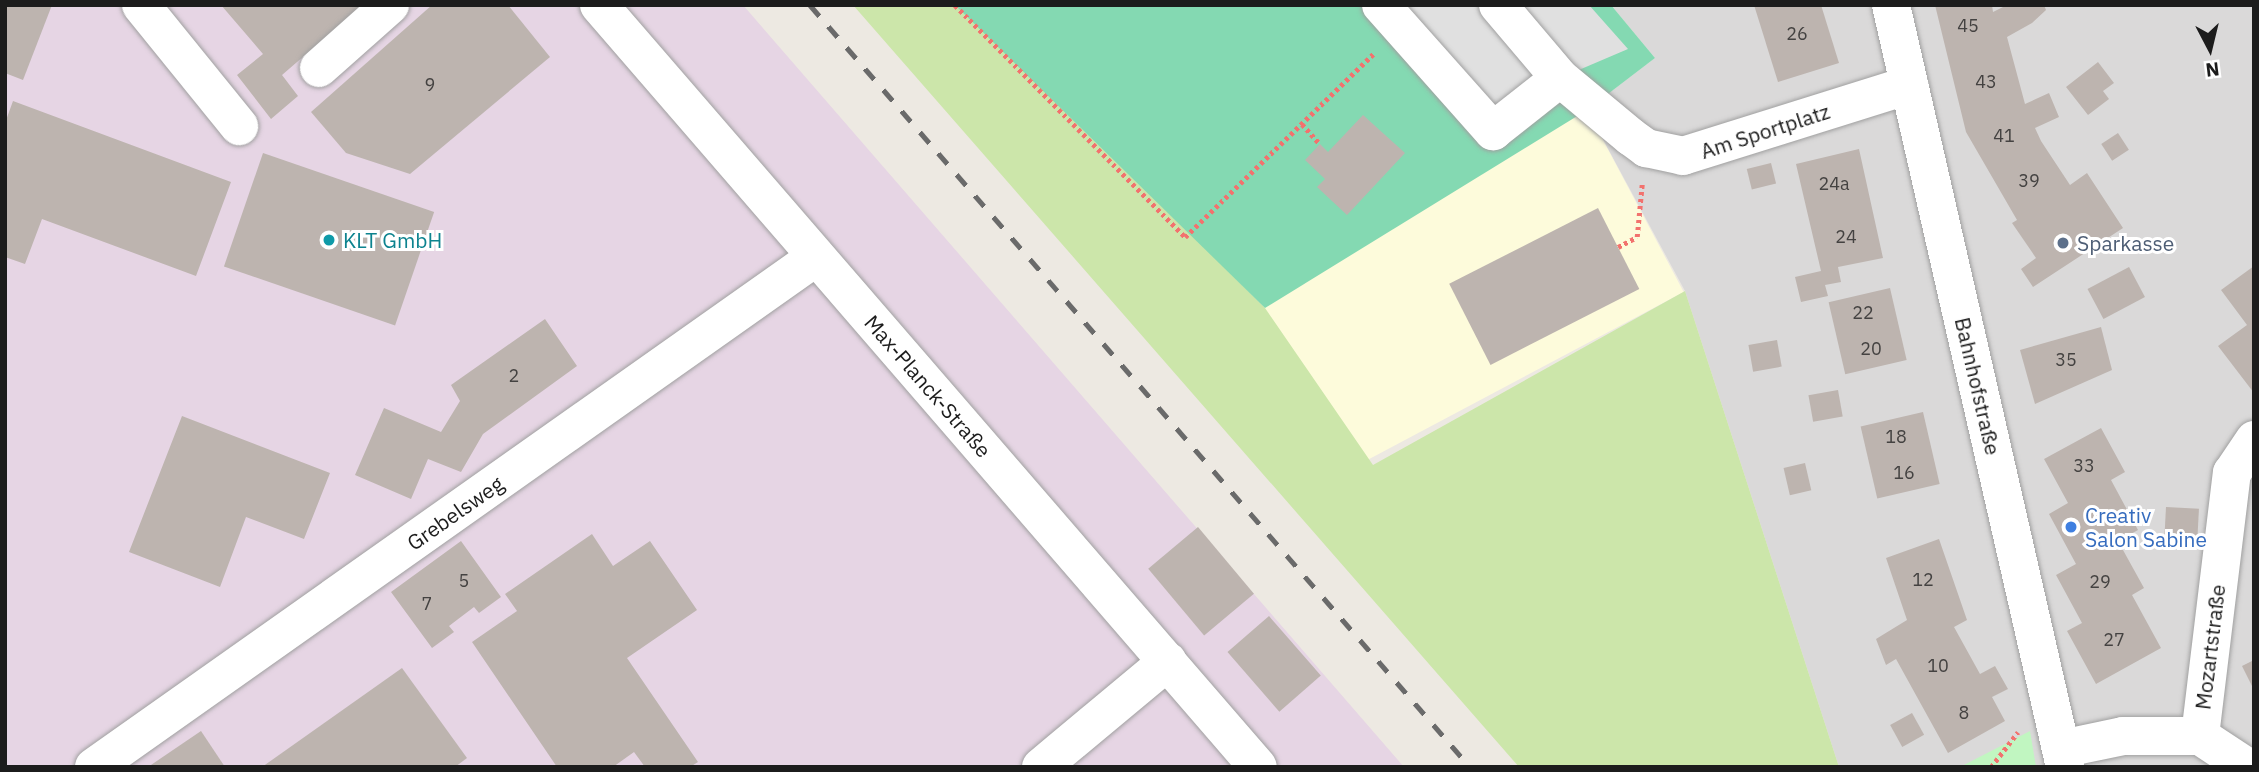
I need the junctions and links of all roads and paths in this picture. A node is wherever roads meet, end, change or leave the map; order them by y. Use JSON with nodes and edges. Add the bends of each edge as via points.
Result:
{"nodes":[{"id":1,"x":141,"y":5,"type":"edge"},
{"id":2,"x":390,"y":5,"type":"edge"},
{"id":3,"x":599,"y":5,"type":"edge"},
{"id":4,"x":955,"y":5,"type":"edge"},
{"id":5,"x":1497,"y":5,"type":"edge"},
{"id":6,"x":1891,"y":5,"type":"edge"},
{"id":7,"x":1391,"y":16,"type":"edge"},
{"id":8,"x":319,"y":68,"type":"dead end"},
{"id":9,"x":1560,"y":78,"type":"junction"},
{"id":10,"x":1909,"y":85,"type":"junction"},
{"id":11,"x":1301,"y":124,"type":"junction"},
{"id":12,"x":239,"y":126,"type":"dead end"},
{"id":13,"x":1320,"y":144,"type":"dead end"},
{"id":14,"x":1646,"y":148,"type":"junction"},
{"id":15,"x":1618,"y":247,"type":"dead end"},
{"id":16,"x":816,"y":257,"type":"junction"},
{"id":17,"x":2254,"y":440,"type":"edge"},
{"id":18,"x":1168,"y":661,"type":"junction"},
{"id":19,"x":2024,"y":728,"type":"dead end"},
{"id":20,"x":2200,"y":736,"type":"junction"},
{"id":21,"x":2063,"y":758,"type":"edge"},
{"id":22,"x":94,"y":767,"type":"edge"},
{"id":23,"x":1041,"y":767,"type":"edge"},
{"id":24,"x":1258,"y":767,"type":"edge"},
{"id":25,"x":1991,"y":767,"type":"edge"},
{"id":26,"x":2247,"y":767,"type":"edge"}],
"edges":[{"from":1,"to":12,"type":"street"},
{"from":2,"to":8,"type":"street"},
{"from":3,"to":16,"type":"street","name":"Max-Planck-Straße"},
{"from":4,"to":11,"type":"path","via":[[1185,237]]},
{"from":5,"to":9,"type":"street","name":"Am Sportplatz"},
{"from":6,"to":10,"type":"street","name":"Bahnhofstraße"},
{"from":7,"to":9,"type":"street","via":[[1493,131]]},
{"from":7,"to":11,"type":"path"},
{"from":9,"to":14,"type":"street","name":"Am Sportplatz"},
{"from":10,"to":14,"type":"street","name":"Am Sportplatz","via":[[1708,151],[1682,156]]},
{"from":10,"to":21,"type":"street","name":"Bahnhofstraße"},
{"from":11,"to":13,"type":"path"},
{"from":14,"to":15,"type":"path","via":[[1637,237]]},
{"from":16,"to":18,"type":"street","name":"Max-Planck-Straße"},
{"from":16,"to":22,"type":"street","name":"Grebelsweg"},
{"from":17,"to":20,"type":"street","name":"Mozartstraße","via":[[2232,472]]},
{"from":18,"to":23,"type":"street"},
{"from":18,"to":24,"type":"street","name":"Max-Planck-Straße"},
{"from":19,"to":25,"type":"path"},
{"from":20,"to":21,"type":"street","via":[[2123,736]]},
{"from":20,"to":26,"type":"street"}]}
